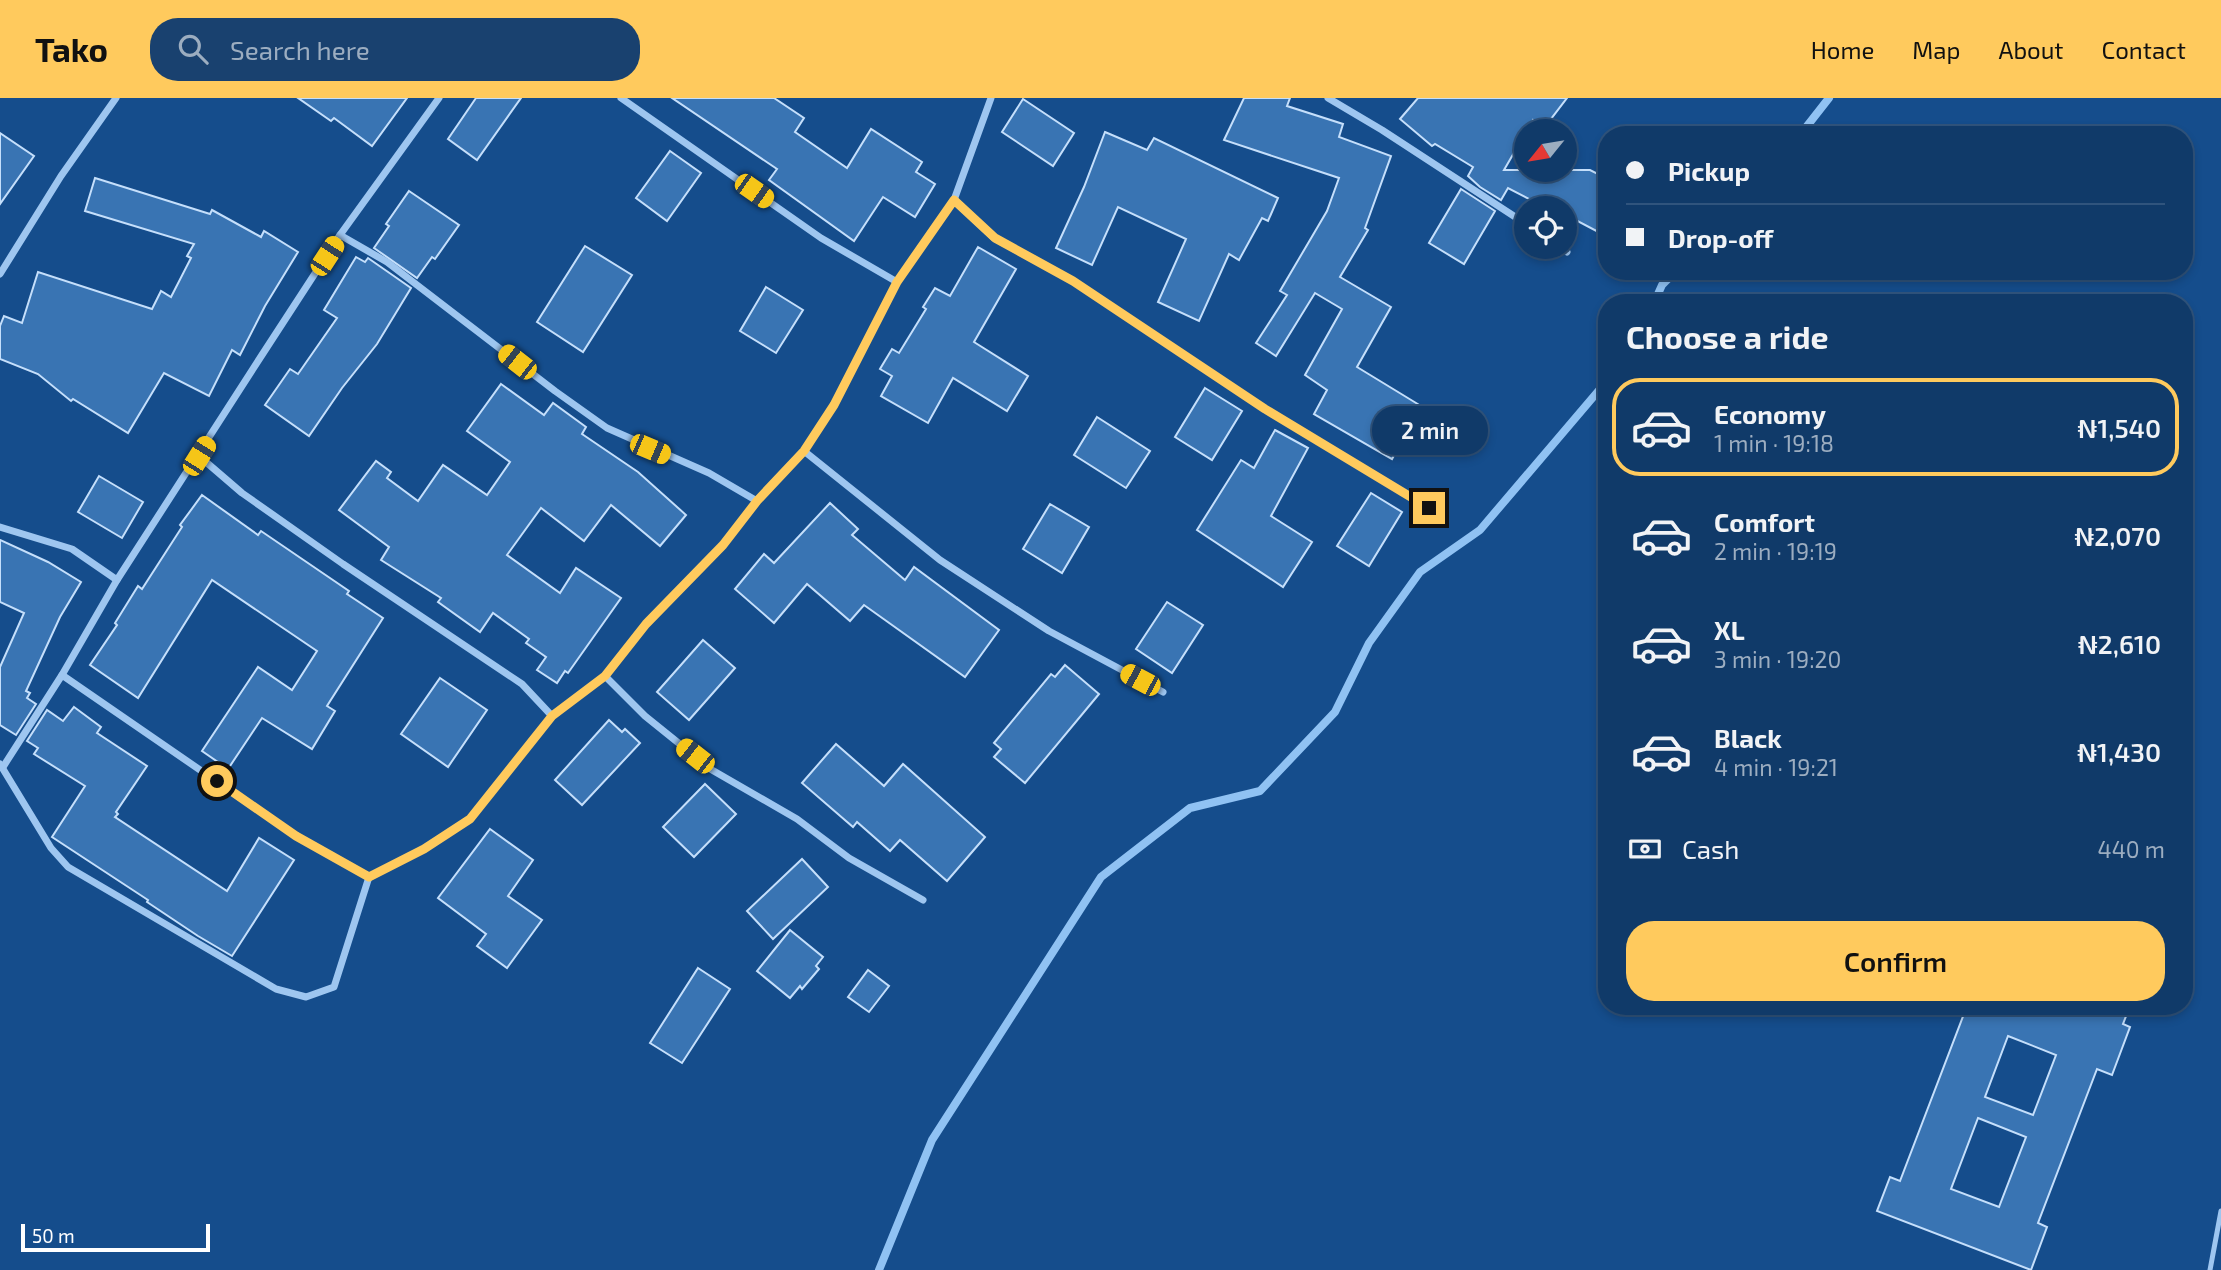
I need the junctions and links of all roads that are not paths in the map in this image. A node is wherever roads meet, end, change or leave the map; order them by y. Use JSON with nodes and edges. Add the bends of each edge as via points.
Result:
{"nodes":[{"id":1,"x":116,"y":98,"type":"edge"},
{"id":2,"x":439,"y":98,"type":"edge"},
{"id":3,"x":621,"y":98,"type":"edge"},
{"id":4,"x":990,"y":98,"type":"edge"},
{"id":5,"x":1328,"y":98,"type":"edge"},
{"id":6,"x":954,"y":200,"type":"junction"},
{"id":7,"x":1514,"y":217,"type":"edge"},
{"id":8,"x":340,"y":235,"type":"junction"},
{"id":9,"x":0,"y":274,"type":"edge"},
{"id":10,"x":897,"y":282,"type":"junction"},
{"id":11,"x":804,"y":451,"type":"junction"},
{"id":12,"x":199,"y":456,"type":"junction"},
{"id":13,"x":757,"y":501,"type":"junction"},
{"id":14,"x":1429,"y":508,"type":"dead end"},
{"id":15,"x":0,"y":527,"type":"edge"},
{"id":16,"x":117,"y":580,"type":"junction"},
{"id":17,"x":62,"y":675,"type":"junction"},
{"id":18,"x":605,"y":676,"type":"junction"},
{"id":19,"x":1163,"y":692,"type":"dead end"},
{"id":20,"x":552,"y":716,"type":"junction"},
{"id":21,"x":2,"y":765,"type":"edge"},
{"id":22,"x":369,"y":877,"type":"junction"},
{"id":23,"x":923,"y":900,"type":"dead end"},
{"id":24,"x":2221,"y":1211,"type":"edge"},
{"id":25,"x":2210,"y":1270,"type":"edge"}],
"edges":[{"from":1,"to":9,"type":"street"},
{"from":2,"to":8,"type":"street"},
{"from":3,"to":10,"type":"street","via":[[821,238]]},
{"from":4,"to":6,"type":"street"},
{"from":5,"to":7,"type":"street"},
{"from":6,"to":10,"type":"street"},
{"from":6,"to":14,"type":"street","via":[[995,238],[1073,281],[1265,409]]},
{"from":8,"to":12,"type":"street"},
{"from":8,"to":13,"type":"street","via":[[387,262],[607,428],[709,473]]},
{"from":10,"to":11,"type":"street","via":[[834,405]]},
{"from":11,"to":13,"type":"street"},
{"from":11,"to":19,"type":"street","via":[[940,560],[1049,631]]},
{"from":12,"to":16,"type":"street"},
{"from":12,"to":20,"type":"street","via":[[242,493],[522,684]]},
{"from":13,"to":18,"type":"street"},
{"from":15,"to":16,"type":"street","via":[[72,549]]},
{"from":16,"to":17,"type":"street"},
{"from":17,"to":21,"type":"street"},
{"from":17,"to":22,"type":"street","via":[[296,836]]},
{"from":18,"to":20,"type":"street"},
{"from":18,"to":23,"type":"street","via":[[645,716],[712,770]]},
{"from":20,"to":22,"type":"street","via":[[470,819]]},
{"from":21,"to":22,"type":"street","via":[[51,848],[68,867],[276,989],[306,997],[334,987]]},
{"from":24,"to":25,"type":"lane"}]}
